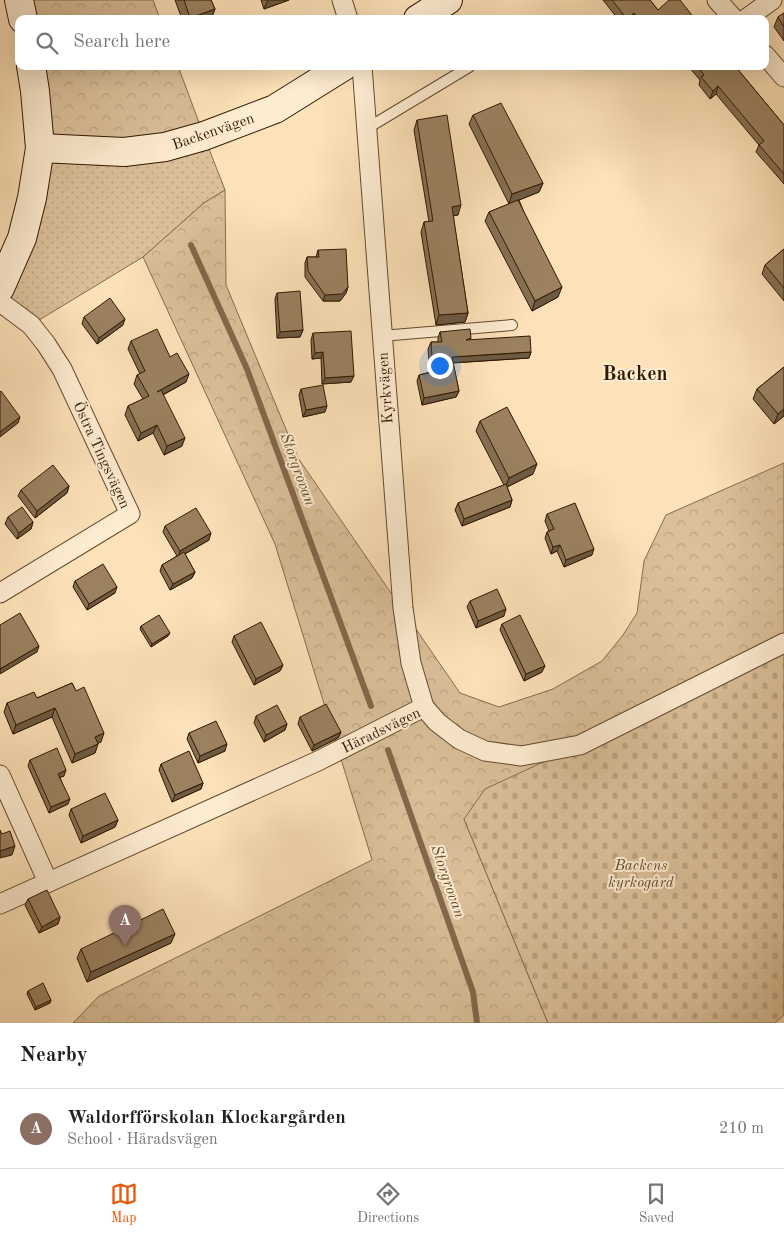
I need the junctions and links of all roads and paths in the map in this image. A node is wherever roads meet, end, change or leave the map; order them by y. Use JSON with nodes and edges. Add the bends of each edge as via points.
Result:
{"nodes":[{"id":1,"x":19,"y":0,"type":"edge"},
{"id":2,"x":342,"y":0,"type":"edge"},
{"id":3,"x":448,"y":0,"type":"edge"},
{"id":4,"x":717,"y":0,"type":"edge"},
{"id":5,"x":772,"y":0,"type":"edge"},
{"id":6,"x":22,"y":15,"type":"edge"},
{"id":7,"x":347,"y":15,"type":"edge"},
{"id":8,"x":424,"y":15,"type":"edge"},
{"id":9,"x":730,"y":15,"type":"edge"},
{"id":10,"x":751,"y":15,"type":"edge"},
{"id":11,"x":769,"y":60,"type":"edge"},
{"id":12,"x":32,"y":70,"type":"edge"},
{"id":13,"x":338,"y":70,"type":"edge"},
{"id":14,"x":362,"y":70,"type":"edge"},
{"id":15,"x":464,"y":70,"type":"edge"},
{"id":16,"x":784,"y":77,"type":"edge"},
{"id":17,"x":366,"y":129,"type":"junction"},
{"id":18,"x":40,"y":148,"type":"junction"},
{"id":19,"x":0,"y":288,"type":"edge"},
{"id":20,"x":0,"y":302,"type":"edge"},
{"id":21,"x":512,"y":325,"type":"dead end"},
{"id":22,"x":381,"y":336,"type":"junction"},
{"id":23,"x":0,"y":593,"type":"edge"},
{"id":24,"x":784,"y":644,"type":"edge"},
{"id":25,"x":424,"y":707,"type":"junction"},
{"id":26,"x":0,"y":775,"type":"edge"},
{"id":27,"x":48,"y":882,"type":"junction"},
{"id":28,"x":0,"y":904,"type":"edge"}],
"edges":[{"from":1,"to":6,"type":"street"},
{"from":2,"to":7,"type":"street"},
{"from":3,"to":8,"type":"street"},
{"from":4,"to":9,"type":"street"},
{"from":5,"to":10,"type":"street"},
{"from":11,"to":16,"type":"street"},
{"from":12,"to":18,"type":"street"},
{"from":13,"to":18,"type":"street","name":"Backenvägen","via":[[275,109],[188,141],[124,152]]},
{"from":14,"to":17,"type":"street","name":"Kyrkvägen"},
{"from":15,"to":17,"type":"lane"},
{"from":17,"to":22,"type":"street","name":"Kyrkvägen"},
{"from":18,"to":19,"type":"street","via":[[22,238]]},
{"from":20,"to":23,"type":"street","name":"Östra Tingsvägen","via":[[31,325],[62,369],[130,514]]},
{"from":21,"to":22,"type":"lane"},
{"from":22,"to":25,"type":"street","name":"Kyrkvägen","via":[[403,608],[411,664]]},
{"from":24,"to":25,"type":"street","name":"Häradsvägen","via":[[580,745],[521,756],[485,751],[459,739]]},
{"from":25,"to":27,"type":"street","name":"Häradsvägen","via":[[318,761]]},
{"from":26,"to":27,"type":"street"},
{"from":27,"to":28,"type":"street","name":"Häradsvägen"}]}
